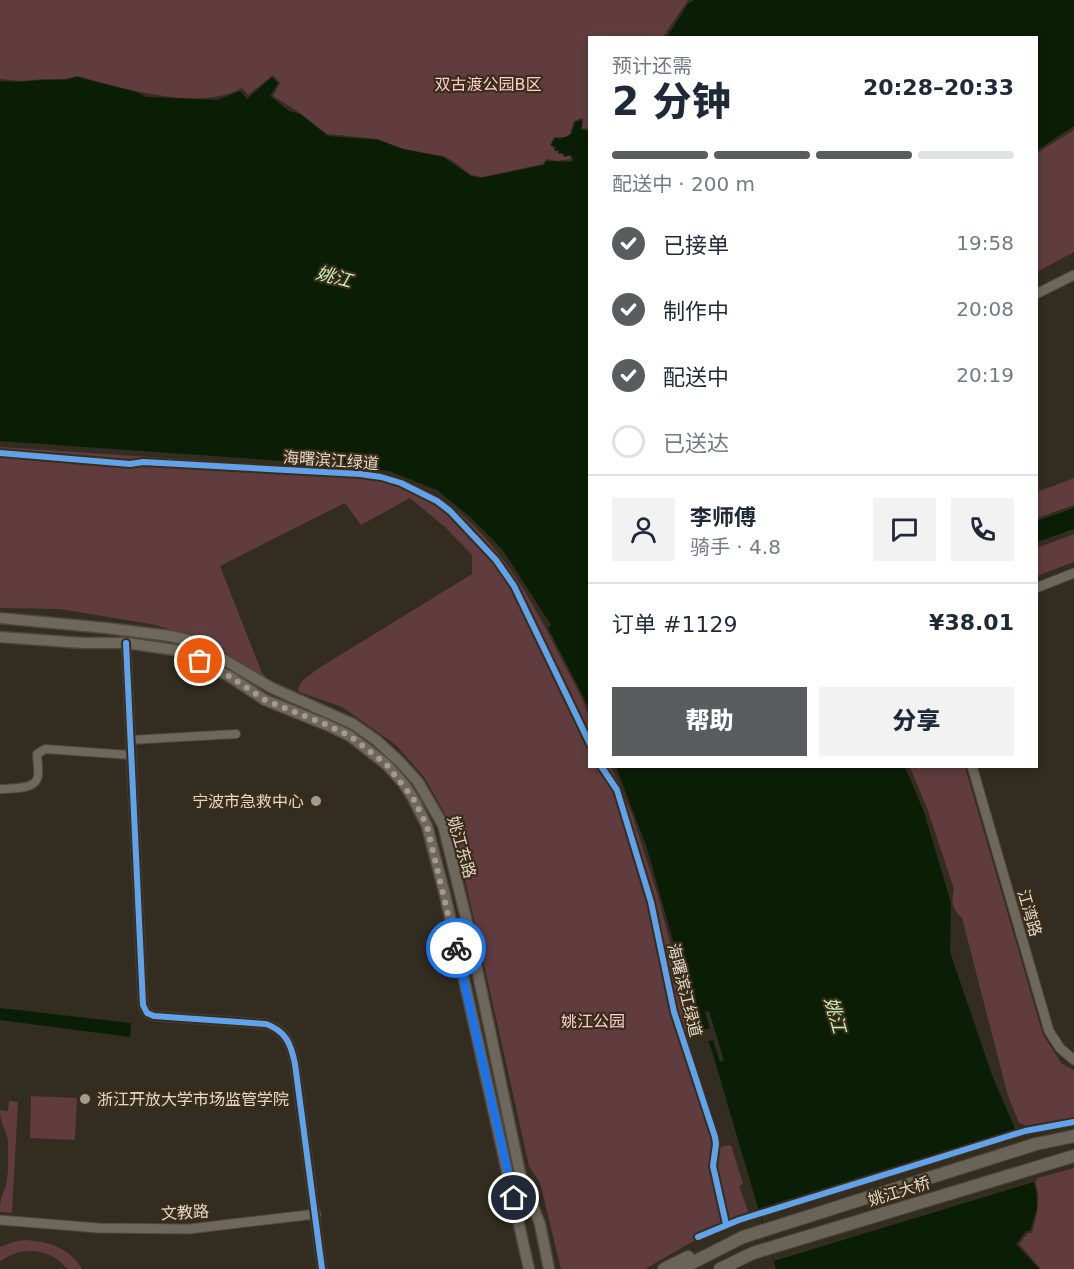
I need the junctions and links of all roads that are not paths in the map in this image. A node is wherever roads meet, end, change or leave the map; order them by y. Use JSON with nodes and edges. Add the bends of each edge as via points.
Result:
{"nodes":[{"id":1,"x":1074,"y":276,"type":"edge"},
{"id":2,"x":1038,"y":293,"type":"edge"},
{"id":3,"x":1074,"y":573,"type":"edge"},
{"id":4,"x":1038,"y":587,"type":"edge"},
{"id":5,"x":0,"y":618,"type":"edge"},
{"id":6,"x":0,"y":637,"type":"edge"},
{"id":7,"x":126,"y":643,"type":"junction"},
{"id":8,"x":237,"y":734,"type":"dead end"},
{"id":9,"x":130,"y":740,"type":"junction"},
{"id":10,"x":130,"y":755,"type":"junction"},
{"id":11,"x":973,"y":768,"type":"edge"},
{"id":12,"x":0,"y":789,"type":"edge"},
{"id":13,"x":1074,"y":1060,"type":"edge"},
{"id":14,"x":1074,"y":1136,"type":"edge"},
{"id":15,"x":1074,"y":1156,"type":"edge"},
{"id":16,"x":316,"y":1214,"type":"junction"},
{"id":17,"x":0,"y":1220,"type":"edge"},
{"id":18,"x":721,"y":1248,"type":"junction"},
{"id":19,"x":322,"y":1269,"type":"edge"},
{"id":20,"x":529,"y":1269,"type":"edge"},
{"id":21,"x":549,"y":1269,"type":"edge"},
{"id":22,"x":664,"y":1269,"type":"edge"},
{"id":23,"x":680,"y":1269,"type":"edge"},
{"id":24,"x":720,"y":1269,"type":"edge"}],
"edges":[{"from":1,"to":2,"type":"street"},
{"from":3,"to":4,"type":"street"},
{"from":5,"to":21,"type":"main road","name":"姚江东路","via":[[192,641],[272,688],[353,724],[376,740],[418,782],[443,825],[520,1173],[540,1224]]},
{"from":6,"to":7,"type":"main road","name":"姚江东路"},
{"from":7,"to":9,"type":"street"},
{"from":7,"to":20,"type":"main road","name":"姚江东路","via":[[184,654],[229,676],[265,700],[350,736],[386,764],[413,798],[427,826],[445,895]]},
{"from":8,"to":9,"type":"street"},
{"from":9,"to":10,"type":"street"},
{"from":10,"to":12,"type":"street","via":[[45,749],[37,754],[35,783]]},
{"from":10,"to":16,"type":"street","via":[[143,1005],[154,1016],[266,1024],[287,1038],[295,1064]]},
{"from":11,"to":13,"type":"street","name":"江湾路","via":[[1049,1031]]},
{"from":14,"to":18,"type":"main road","name":"姚江大桥","via":[[1036,1144],[743,1237]]},
{"from":15,"to":24,"type":"main road","name":"姚江大桥","via":[[753,1252]]},
{"from":16,"to":17,"type":"street","name":"文教路","via":[[189,1229],[98,1228]]},
{"from":16,"to":19,"type":"street"},
{"from":18,"to":22,"type":"main road","via":[[701,1251]]},
{"from":18,"to":23,"type":"main road"}]}
